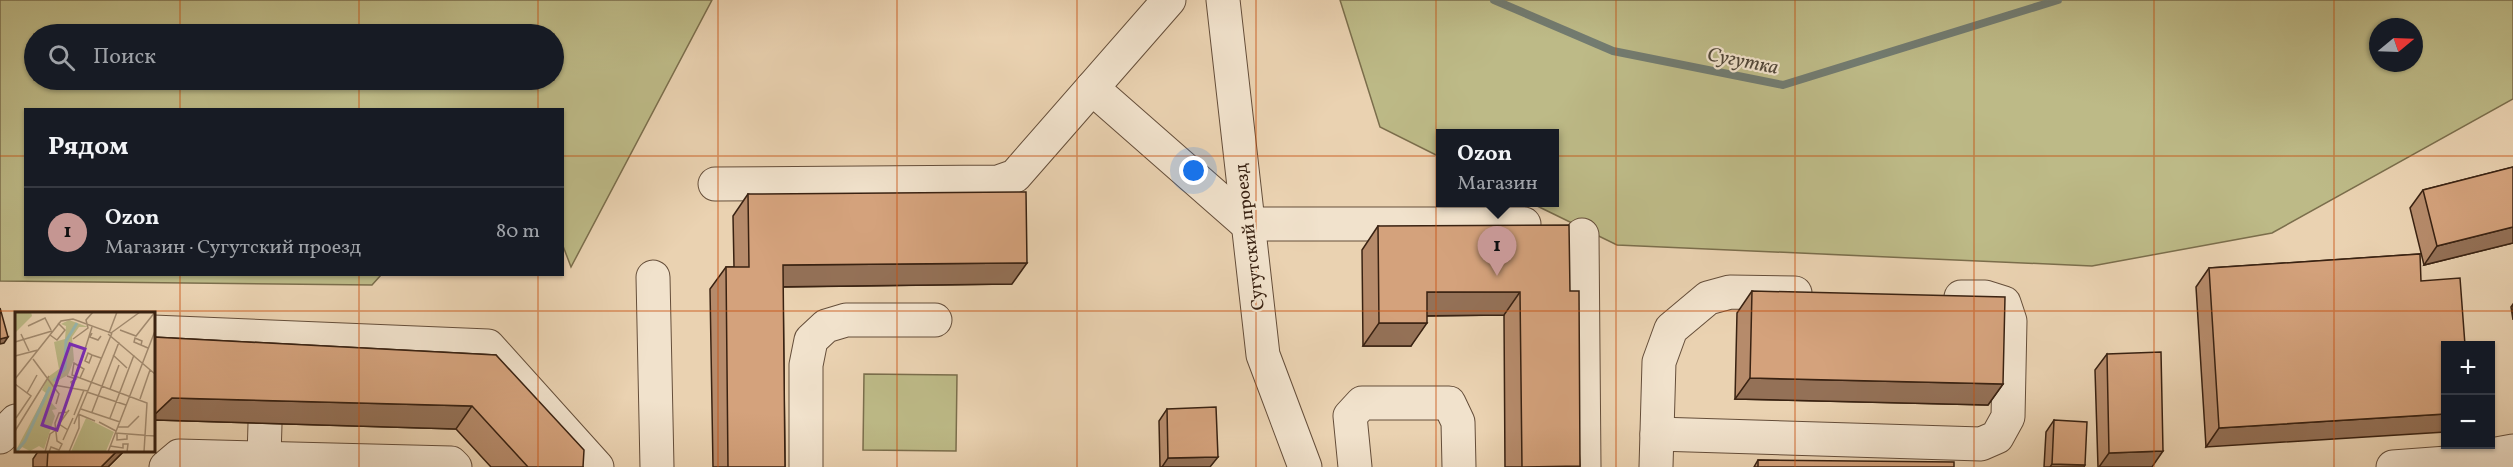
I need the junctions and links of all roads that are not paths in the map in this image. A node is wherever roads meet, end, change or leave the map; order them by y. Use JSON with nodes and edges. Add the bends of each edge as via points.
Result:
{"nodes":[{"id":1,"x":1169,"y":0,"type":"edge"},
{"id":2,"x":1223,"y":0,"type":"edge"},
{"id":3,"x":1092,"y":88,"type":"junction"},
{"id":4,"x":715,"y":184,"type":"dead end"},
{"id":5,"x":1247,"y":224,"type":"junction"},
{"id":6,"x":1524,"y":224,"type":"edge"},
{"id":7,"x":1582,"y":235,"type":"dead end"},
{"id":8,"x":653,"y":278,"type":"dead end"},
{"id":9,"x":1823,"y":294,"type":"edge"},
{"id":10,"x":1927,"y":296,"type":"edge"},
{"id":11,"x":935,"y":320,"type":"dead end"},
{"id":12,"x":154,"y":332,"type":"edge"},
{"id":13,"x":15,"y":422,"type":"edge"},
{"id":14,"x":265,"y":424,"type":"edge"},
{"id":15,"x":1657,"y":434,"type":"junction"},
{"id":16,"x":0,"y":437,"type":"edge"},
{"id":17,"x":2513,"y":451,"type":"edge"},
{"id":18,"x":1962,"y":455,"type":"edge"},
{"id":19,"x":264,"y":458,"type":"junction"},
{"id":20,"x":166,"y":467,"type":"edge"},
{"id":21,"x":455,"y":467,"type":"edge"},
{"id":22,"x":597,"y":467,"type":"edge"},
{"id":23,"x":657,"y":467,"type":"edge"},
{"id":24,"x":806,"y":467,"type":"edge"},
{"id":25,"x":1305,"y":467,"type":"edge"},
{"id":26,"x":1355,"y":467,"type":"edge"},
{"id":27,"x":1459,"y":467,"type":"edge"},
{"id":28,"x":1584,"y":467,"type":"edge"},
{"id":29,"x":1656,"y":467,"type":"edge"},
{"id":30,"x":2393,"y":467,"type":"edge"}],
"edges":[{"from":1,"to":3,"type":"street"},
{"from":2,"to":5,"type":"street","name":"Сугутский проезд"},
{"from":3,"to":4,"type":"street","via":[[1015,176],[998,182]]},
{"from":3,"to":5,"type":"street"},
{"from":5,"to":6,"type":"street"},
{"from":5,"to":25,"type":"street","name":"Сугутский проезд","via":[[1263,355]]},
{"from":7,"to":28,"type":"street"},
{"from":8,"to":23,"type":"street"},
{"from":9,"to":15,"type":"street","via":[[1730,292],[1708,298],[1671,329],[1659,362]]},
{"from":10,"to":18,"type":"street","via":[[1985,297],[2004,303],[2010,321],[2008,417],[1997,437]]},
{"from":11,"to":24,"type":"street","via":[[846,320],[826,326],[811,340],[806,365]]},
{"from":12,"to":22,"type":"street","via":[[267,352],[488,346]]},
{"from":13,"to":16,"type":"street"},
{"from":14,"to":19,"type":"street"},
{"from":15,"to":18,"type":"street"},
{"from":15,"to":29,"type":"street"},
{"from":17,"to":30,"type":"street","via":[[2447,463]]},
{"from":19,"to":20,"type":"street","via":[[179,456]]},
{"from":19,"to":21,"type":"street","via":[[451,463]]},
{"from":26,"to":27,"type":"street","via":[[1350,416],[1362,403],[1449,403],[1458,422]]}]}
